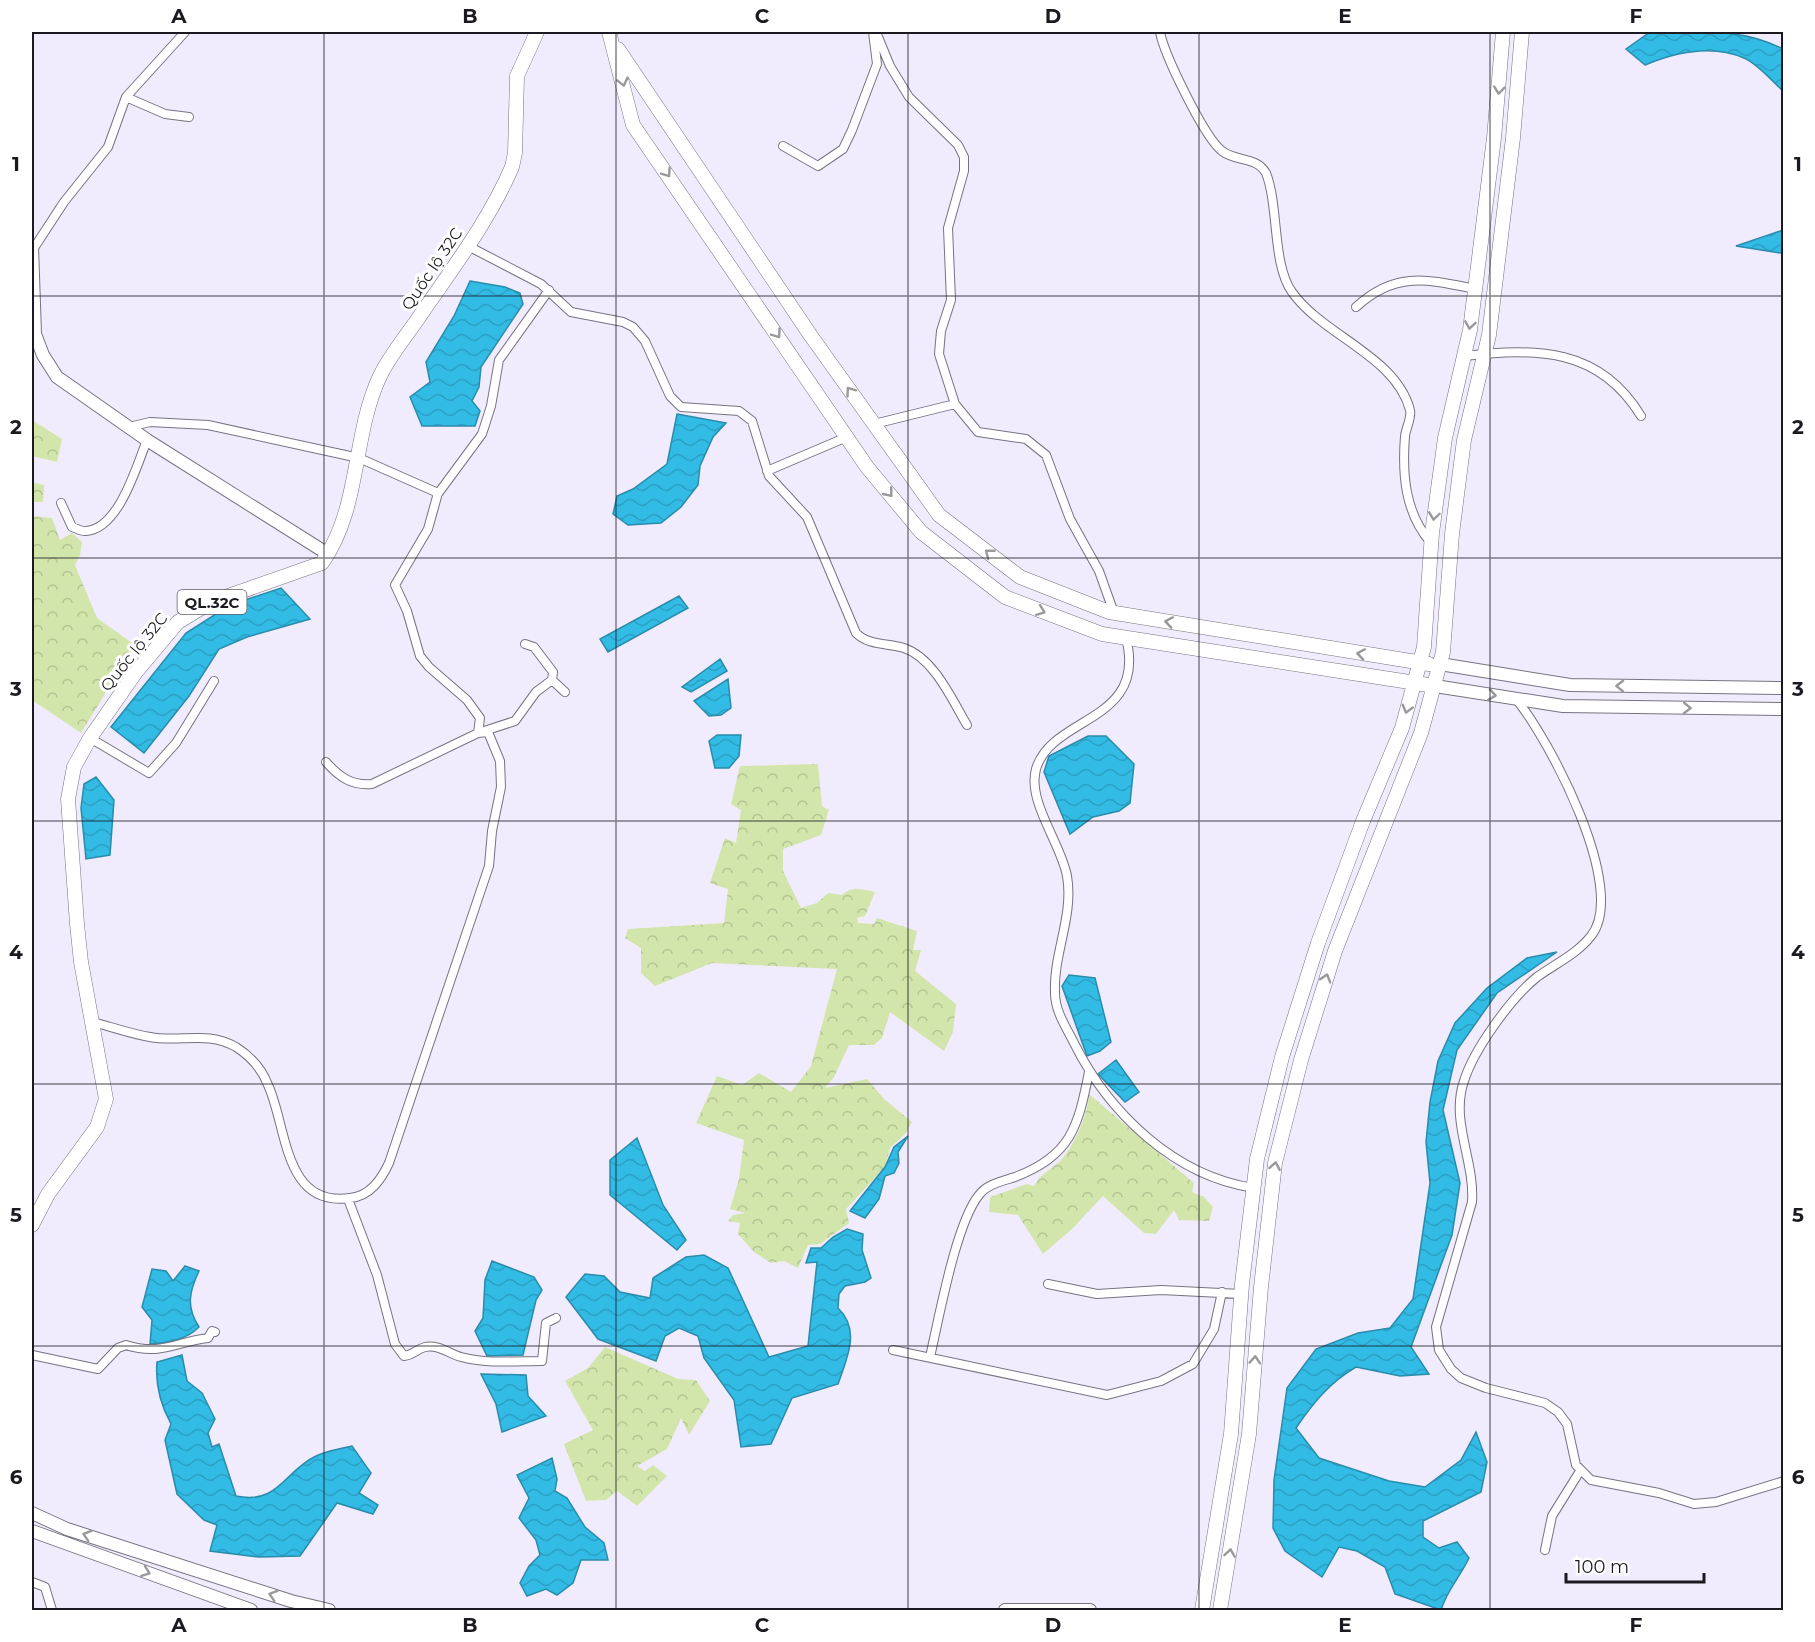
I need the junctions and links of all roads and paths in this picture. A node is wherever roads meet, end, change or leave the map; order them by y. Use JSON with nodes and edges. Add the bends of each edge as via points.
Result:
{"nodes":[{"id":1,"x":185,"y":32,"type":"edge"},
{"id":2,"x":537,"y":32,"type":"edge"},
{"id":3,"x":875,"y":32,"type":"edge"},
{"id":4,"x":1160,"y":32,"type":"edge"},
{"id":5,"x":1503,"y":32,"type":"edge"},
{"id":6,"x":1522,"y":32,"type":"edge"},
{"id":7,"x":610,"y":35,"type":"edge"},
{"id":8,"x":126,"y":97,"type":"junction"},
{"id":9,"x":189,"y":117,"type":"dead end"},
{"id":10,"x":783,"y":146,"type":"dead end"},
{"id":11,"x":32,"y":246,"type":"edge"},
{"id":12,"x":468,"y":246,"type":"junction"},
{"id":13,"x":32,"y":250,"type":"edge"},
{"id":14,"x":1475,"y":289,"type":"junction"},
{"id":15,"x":549,"y":290,"type":"junction"},
{"id":16,"x":1356,"y":307,"type":"dead end"},
{"id":17,"x":1483,"y":354,"type":"junction"},
{"id":18,"x":1464,"y":356,"type":"junction"},
{"id":19,"x":955,"y":404,"type":"junction"},
{"id":20,"x":1641,"y":416,"type":"dead end"},
{"id":21,"x":874,"y":424,"type":"junction"},
{"id":22,"x":129,"y":427,"type":"junction"},
{"id":23,"x":847,"y":436,"type":"junction"},
{"id":24,"x":147,"y":440,"type":"junction"},
{"id":25,"x":359,"y":458,"type":"junction"},
{"id":26,"x":767,"y":471,"type":"junction"},
{"id":27,"x":437,"y":495,"type":"junction"},
{"id":28,"x":61,"y":503,"type":"dead end"},
{"id":29,"x":1431,"y":544,"type":"junction"},
{"id":30,"x":328,"y":554,"type":"junction"},
{"id":31,"x":1114,"y":613,"type":"junction"},
{"id":32,"x":1126,"y":638,"type":"junction"},
{"id":33,"x":525,"y":644,"type":"dead end"},
{"id":34,"x":1420,"y":663,"type":"junction"},
{"id":35,"x":1440,"y":664,"type":"junction"},
{"id":36,"x":552,"y":680,"type":"junction"},
{"id":37,"x":214,"y":681,"type":"dead end"},
{"id":38,"x":1414,"y":683,"type":"junction"},
{"id":39,"x":1435,"y":686,"type":"junction"},
{"id":40,"x":1784,"y":688,"type":"edge"},
{"id":41,"x":565,"y":692,"type":"dead end"},
{"id":42,"x":1516,"y":699,"type":"junction"},
{"id":43,"x":1784,"y":709,"type":"edge"},
{"id":44,"x":967,"y":725,"type":"dead end"},
{"id":45,"x":478,"y":733,"type":"junction"},
{"id":46,"x":90,"y":738,"type":"junction"},
{"id":47,"x":326,"y":762,"type":"dead end"},
{"id":48,"x":93,"y":1022,"type":"junction"},
{"id":49,"x":1089,"y":1072,"type":"junction"},
{"id":50,"x":1254,"y":1188,"type":"junction"},
{"id":51,"x":348,"y":1199,"type":"junction"},
{"id":52,"x":32,"y":1225,"type":"edge"},
{"id":53,"x":1048,"y":1284,"type":"dead end"},
{"id":54,"x":1222,"y":1292,"type":"junction"},
{"id":55,"x":1241,"y":1294,"type":"junction"},
{"id":56,"x":556,"y":1318,"type":"dead end"},
{"id":57,"x":215,"y":1332,"type":"dead end"},
{"id":58,"x":893,"y":1350,"type":"dead end"},
{"id":59,"x":32,"y":1355,"type":"edge"},
{"id":60,"x":930,"y":1357,"type":"junction"},
{"id":61,"x":1580,"y":1471,"type":"junction"},
{"id":62,"x":1784,"y":1481,"type":"edge"},
{"id":63,"x":32,"y":1513,"type":"edge"},
{"id":64,"x":32,"y":1531,"type":"edge"},
{"id":65,"x":1545,"y":1550,"type":"dead end"},
{"id":66,"x":32,"y":1582,"type":"edge"},
{"id":67,"x":52,"y":1611,"type":"edge"},
{"id":68,"x":251,"y":1611,"type":"edge"},
{"id":69,"x":329,"y":1611,"type":"edge"},
{"id":70,"x":1005,"y":1611,"type":"edge"},
{"id":71,"x":1090,"y":1611,"type":"edge"},
{"id":72,"x":1202,"y":1611,"type":"edge"},
{"id":73,"x":1220,"y":1611,"type":"edge"}],
"edges":[{"from":1,"to":8,"type":"street"},
{"from":2,"to":12,"type":"main road","name":"Quốc lộ 32C","via":[[517,76],[512,167]]},
{"from":3,"to":10,"type":"street","via":[[877,64],[873,80],[843,148],[818,166]]},
{"from":3,"to":19,"type":"street","via":[[902,87],[958,145],[964,157],[964,171],[948,228],[951,300],[939,346]]},
{"from":4,"to":29,"type":"street","via":[[1165,52],[1215,145],[1233,157],[1257,163],[1266,173],[1284,276],[1293,294],[1343,339],[1383,368],[1400,390],[1410,411],[1405,445],[1408,502]]},
{"from":5,"to":14,"type":"main road","one_way":true},
{"from":6,"to":17,"type":"main road","via":[[1513,138],[1489,334]]},
{"from":21,"to":7,"type":"main road","one_way":true},
{"from":7,"to":23,"type":"main road","one_way":true,"via":[[633,125]]},
{"from":8,"to":9,"type":"street","via":[[165,114]]},
{"from":8,"to":13,"type":"street","via":[[108,147]]},
{"from":11,"to":13,"type":"main road"},
{"from":12,"to":15,"type":"street"},
{"from":12,"to":25,"type":"main road","name":"Quốc lộ 32C","via":[[381,375]]},
{"from":13,"to":22,"type":"main road","via":[[34,334],[43,356],[57,377]]},
{"from":14,"to":16,"type":"street","via":[[1414,279],[1392,283],[1371,293]]},
{"from":14,"to":18,"type":"main road","one_way":true},
{"from":15,"to":26,"type":"street","via":[[571,312],[623,322],[638,330],[670,396],[681,407],[739,411],[747,415]]},
{"from":15,"to":27,"type":"street","via":[[499,360],[482,434]]},
{"from":17,"to":18,"type":"street"},
{"from":17,"to":20,"type":"street","via":[[1567,356],[1611,378]]},
{"from":17,"to":35,"type":"main road","via":[[1462,451]]},
{"from":18,"to":29,"type":"main road","one_way":true,"via":[[1445,438]]},
{"from":19,"to":21,"type":"street"},
{"from":19,"to":31,"type":"street","via":[[978,432],[1026,439],[1046,455],[1070,519],[1099,571]]},
{"from":31,"to":21,"type":"main road","one_way":true,"via":[[1020,577],[939,515]]},
{"from":22,"to":24,"type":"main road"},
{"from":22,"to":25,"type":"street","via":[[150,422],[208,425]]},
{"from":23,"to":26,"type":"street"},
{"from":23,"to":32,"type":"main road","one_way":true,"via":[[867,467],[921,532],[1005,597],[1102,634]]},
{"from":24,"to":28,"type":"street","via":[[136,474],[104,523],[86,531],[72,527]]},
{"from":24,"to":30,"type":"main road"},
{"from":25,"to":27,"type":"street","via":[[415,481]]},
{"from":25,"to":30,"type":"main road","name":"Quốc lộ 32C","via":[[344,521]]},
{"from":26,"to":44,"type":"street","via":[[807,517],[856,633],[868,641],[903,648],[920,658],[945,687]]},
{"from":27,"to":45,"type":"street","via":[[428,529],[395,585],[407,611],[417,650],[429,667],[467,700],[480,718]]},
{"from":29,"to":34,"type":"main road"},
{"from":30,"to":46,"type":"main road","name":"Quốc lộ 32C","number":"QL.32C","via":[[322,563],[211,602],[178,622],[136,672]]},
{"from":34,"to":31,"type":"main road","one_way":true},
{"from":32,"to":38,"type":"main road"},
{"from":32,"to":49,"type":"street","via":[[1127,674],[1116,698],[1049,747],[1035,778],[1037,799],[1060,852],[1069,891],[1055,984],[1056,1005]]},
{"from":33,"to":36,"type":"street","via":[[534,647],[553,672]]},
{"from":34,"to":35,"type":"main road"},
{"from":34,"to":38,"type":"main road"},
{"from":35,"to":39,"type":"main road"},
{"from":40,"to":35,"type":"main road","one_way":true,"via":[[1570,685]]},
{"from":36,"to":41,"type":"street"},
{"from":36,"to":45,"type":"street","via":[[536,692],[515,721]]},
{"from":37,"to":46,"type":"street","via":[[176,743],[149,773]]},
{"from":38,"to":39,"type":"main road"},
{"from":38,"to":50,"type":"main road","one_way":true,"via":[[1402,728],[1318,943],[1282,1057],[1257,1158]]},
{"from":39,"to":42,"type":"main road","one_way":true},
{"from":73,"to":39,"type":"main road","one_way":true,"via":[[1249,1434],[1275,1163],[1301,1060],[1335,951],[1421,733]]},
{"from":42,"to":43,"type":"main road","one_way":true,"via":[[1563,706]]},
{"from":42,"to":61,"type":"street","via":[[1556,760],[1576,806],[1602,890],[1602,912],[1586,943],[1513,1000],[1464,1079],[1459,1114],[1473,1185],[1472,1202],[1436,1335],[1444,1359],[1461,1378],[1545,1403],[1558,1412],[1567,1424],[1573,1458]]},
{"from":45,"to":47,"type":"street","via":[[372,784],[348,781]]},
{"from":45,"to":51,"type":"street","via":[[488,732],[500,762],[501,778],[485,883],[383,1176],[366,1193]]},
{"from":46,"to":48,"type":"main road","name":"Quốc lộ 32C","number":"QL.32C","via":[[74,767],[68,799],[81,962]]},
{"from":48,"to":51,"type":"street","via":[[150,1037],[206,1037],[236,1047],[255,1064],[268,1084],[283,1141],[303,1182],[325,1197]]},
{"from":48,"to":52,"type":"main road","name":"Quốc lộ 32C","number":"QL.32C","via":[[105,1105],[97,1127],[48,1194]]},
{"from":49,"to":50,"type":"street","via":[[1135,1126],[1162,1149],[1198,1173]]},
{"from":49,"to":60,"type":"street","via":[[1077,1124],[1064,1147],[1039,1167],[986,1188],[973,1204],[953,1260]]},
{"from":50,"to":55,"type":"main road"},
{"from":51,"to":56,"type":"street","via":[[377,1275],[395,1344],[404,1356],[425,1347],[438,1347],[461,1357],[542,1361],[546,1323]]},
{"from":53,"to":54,"type":"street","via":[[1097,1294]]},
{"from":54,"to":55,"type":"street"},
{"from":54,"to":60,"type":"street","via":[[1214,1329],[1192,1364],[1161,1381],[1107,1395]]},
{"from":55,"to":72,"type":"main road","via":[[1231,1434]]},
{"from":57,"to":59,"type":"street","via":[[208,1338],[184,1341],[166,1349],[142,1350],[126,1345],[98,1369]]},
{"from":58,"to":60,"type":"street"},
{"from":61,"to":62,"type":"street","via":[[1591,1479],[1694,1504],[1716,1502]]},
{"from":61,"to":65,"type":"street","via":[[1552,1516]]},
{"from":69,"to":63,"type":"main road","one_way":true,"via":[[67,1529]]},
{"from":64,"to":68,"type":"main road","one_way":true},
{"from":66,"to":67,"type":"street","via":[[45,1587]]},
{"from":70,"to":71,"type":"main road"}]}
